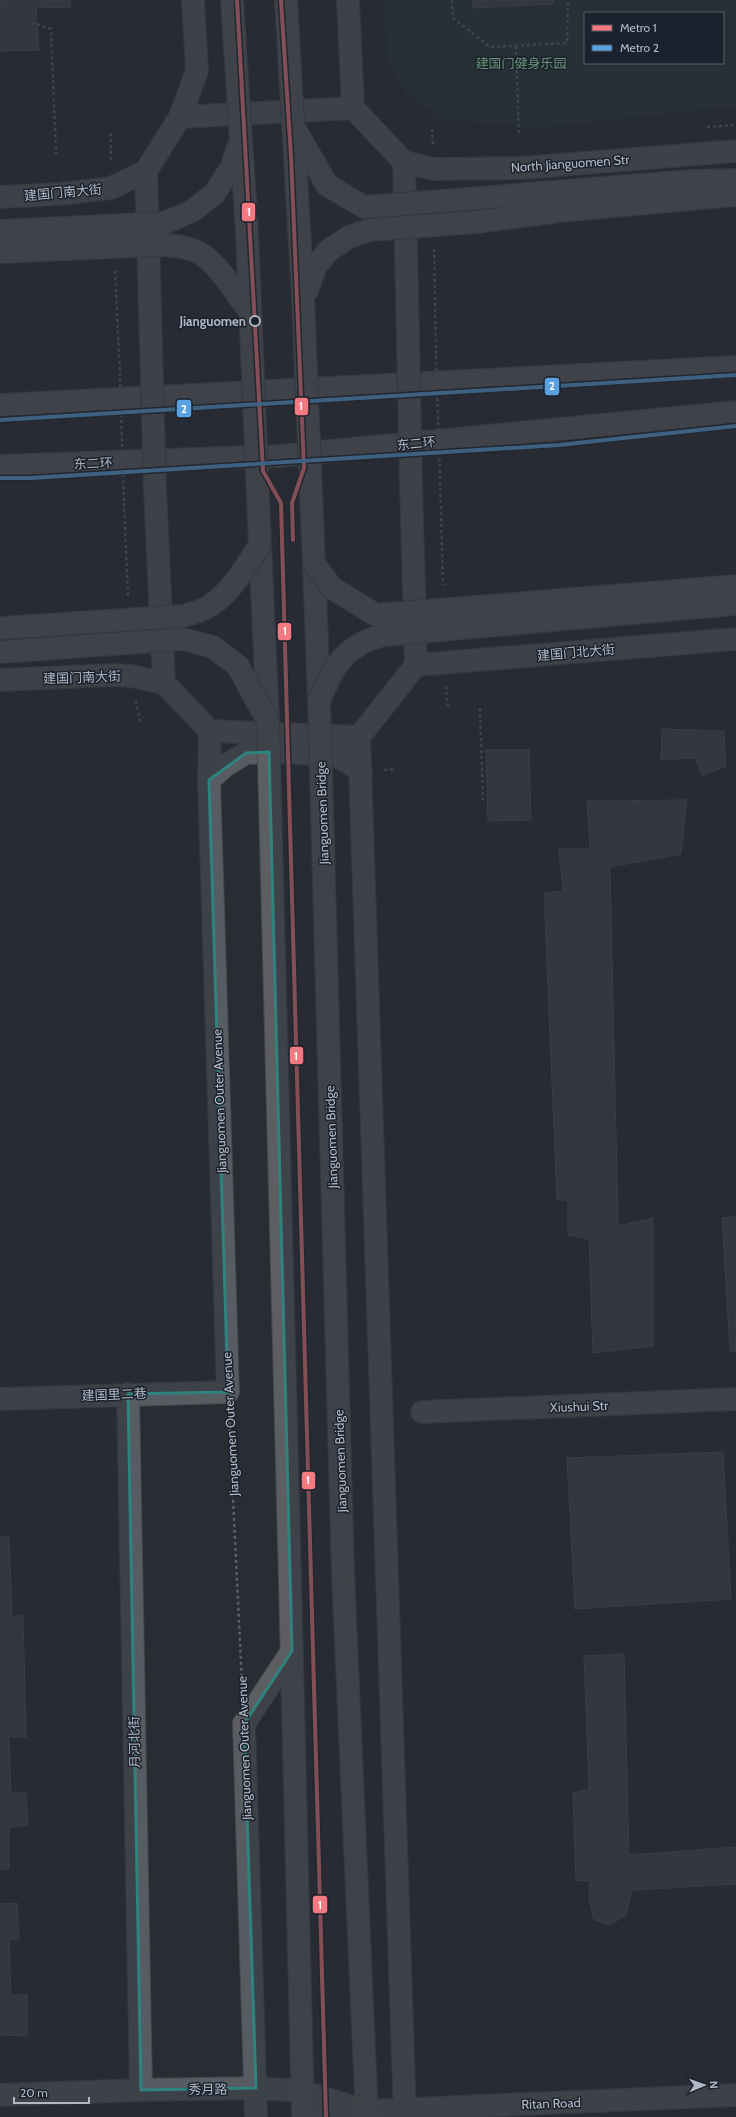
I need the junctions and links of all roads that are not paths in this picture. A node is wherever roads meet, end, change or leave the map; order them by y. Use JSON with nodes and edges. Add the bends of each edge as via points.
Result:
{"nodes":[{"id":1,"x":193,"y":0,"type":"edge"},
{"id":2,"x":232,"y":0,"type":"edge"},
{"id":3,"x":286,"y":0,"type":"edge"},
{"id":4,"x":348,"y":0,"type":"edge"},
{"id":5,"x":353,"y":108,"type":"junction"},
{"id":6,"x":180,"y":117,"type":"junction"},
{"id":7,"x":293,"y":127,"type":"junction"},
{"id":8,"x":240,"y":140,"type":"junction"},
{"id":9,"x":736,"y":151,"type":"edge"},
{"id":10,"x":404,"y":162,"type":"junction"},
{"id":11,"x":146,"y":171,"type":"junction"},
{"id":12,"x":736,"y":180,"type":"edge"},
{"id":13,"x":736,"y":195,"type":"edge"},
{"id":14,"x":0,"y":197,"type":"edge"},
{"id":15,"x":0,"y":231,"type":"edge"},
{"id":16,"x":0,"y":252,"type":"edge"},
{"id":17,"x":303,"y":299,"type":"junction"},
{"id":18,"x":250,"y":312,"type":"junction"},
{"id":19,"x":736,"y":367,"type":"edge"},
{"id":20,"x":0,"y":405,"type":"edge"},
{"id":21,"x":736,"y":412,"type":"edge"},
{"id":22,"x":0,"y":466,"type":"edge"},
{"id":23,"x":260,"y":545,"type":"junction"},
{"id":24,"x":314,"y":564,"type":"junction"},
{"id":25,"x":736,"y":586,"type":"edge"},
{"id":26,"x":736,"y":604,"type":"edge"},
{"id":27,"x":0,"y":628,"type":"edge"},
{"id":28,"x":736,"y":639,"type":"edge"},
{"id":29,"x":0,"y":652,"type":"edge"},
{"id":30,"x":416,"y":664,"type":"junction"},
{"id":31,"x":0,"y":680,"type":"edge"},
{"id":32,"x":164,"y":683,"type":"junction"},
{"id":33,"x":319,"y":700,"type":"junction"},
{"id":34,"x":268,"y":722,"type":"junction"},
{"id":35,"x":210,"y":732,"type":"junction"},
{"id":36,"x":359,"y":736,"type":"junction"},
{"id":37,"x":360,"y":771,"type":"junction"},
{"id":38,"x":209,"y":780,"type":"junction"},
{"id":39,"x":228,"y":1392,"type":"joint"},
{"id":40,"x":128,"y":1394,"type":"junction"},
{"id":41,"x":0,"y":1399,"type":"edge"},
{"id":42,"x":736,"y":1399,"type":"edge"},
{"id":43,"x":422,"y":1412,"type":"dead end"},
{"id":44,"x":292,"y":1651,"type":"junction"},
{"id":45,"x":244,"y":1724,"type":"joint"},
{"id":46,"x":256,"y":2088,"type":"junction"},
{"id":47,"x":141,"y":2090,"type":"junction"},
{"id":48,"x":301,"y":2091,"type":"junction"},
{"id":49,"x":0,"y":2095,"type":"edge"},
{"id":50,"x":736,"y":2095,"type":"edge"},
{"id":51,"x":404,"y":2113,"type":"edge"},
{"id":52,"x":366,"y":2114,"type":"edge"},
{"id":53,"x":256,"y":2117,"type":"edge"},
{"id":54,"x":303,"y":2117,"type":"edge"},
{"id":55,"x":320,"y":2117,"type":"edge"}],
"edges":[{"from":1,"to":6,"type":"street","via":[[197,71]]},
{"from":2,"to":8,"type":"highway","bridge":true},
{"from":3,"to":7,"type":"highway","bridge":true},
{"from":4,"to":5,"type":"street"},
{"from":5,"to":6,"type":"street"},
{"from":5,"to":10,"type":"street"},
{"from":6,"to":11,"type":"street"},
{"from":7,"to":12,"type":"highway","bridge":true,"via":[[327,184],[364,207],[692,181]]},
{"from":7,"to":17,"type":"highway","bridge":true},
{"from":8,"to":15,"type":"highway","bridge":true,"via":[[231,168],[214,194],[192,211],[164,223]]},
{"from":8,"to":18,"type":"highway","bridge":true},
{"from":9,"to":10,"type":"street","name":"North Jianguomen Str","via":[[521,168],[434,169]]},
{"from":10,"to":30,"type":"street","bridge":true},
{"from":11,"to":14,"type":"street","name":"建国门南大街","via":[[111,188]]},
{"from":11,"to":32,"type":"street","bridge":true,"via":[[155,490]]},
{"from":13,"to":17,"type":"highway","bridge":true,"via":[[559,211],[478,222],[369,230],[349,237],[328,251],[316,266]]},
{"from":16,"to":18,"type":"highway","bridge":true,"via":[[178,246],[204,256]]},
{"from":17,"to":24,"type":"highway","bridge":true},
{"from":18,"to":23,"type":"highway","bridge":true},
{"from":19,"to":20,"type":"highway"},
{"from":21,"to":22,"type":"highway","name":"东二环","via":[[279,456]]},
{"from":23,"to":27,"type":"highway","bridge":true,"via":[[241,574],[222,596],[204,609],[183,616]]},
{"from":23,"to":34,"type":"highway","bridge":true},
{"from":24,"to":25,"type":"highway","bridge":true,"via":[[332,588],[376,615]]},
{"from":24,"to":33,"type":"highway","name":"Jianguomen Bridge","bridge":true},
{"from":26,"to":33,"type":"highway","bridge":true,"via":[[384,636],[364,641],[342,657]]},
{"from":28,"to":30,"type":"street","name":"建国门北大街"},
{"from":29,"to":34,"type":"highway","bridge":true,"via":[[182,639],[213,647],[238,666]]},
{"from":30,"to":36,"type":"street"},
{"from":31,"to":32,"type":"street","name":"建国门南大街","via":[[114,675]]},
{"from":32,"to":35,"type":"street"},
{"from":33,"to":52,"type":"highway","name":"Jianguomen Bridge","bridge":true,"via":[[343,1574]]},
{"from":34,"to":44,"type":"highway","bridge":true},
{"from":35,"to":36,"type":"street"},
{"from":35,"to":38,"type":"street","name":"Jianguomen Outer Avenue"},
{"from":36,"to":37,"type":"street"},
{"from":37,"to":38,"type":"street","via":[[339,757],[286,752],[246,753],[226,765]]},
{"from":37,"to":51,"type":"street"},
{"from":38,"to":39,"type":"street","name":"Jianguomen Outer Avenue"},
{"from":39,"to":40,"type":"street","name":"建国里二巷"},
{"from":40,"to":41,"type":"street","name":"建国里二巷"},
{"from":40,"to":47,"type":"street","name":"月河北街"},
{"from":42,"to":43,"type":"street","name":"Xiushui Str"},
{"from":44,"to":45,"type":"highway"},
{"from":44,"to":48,"type":"highway"},
{"from":45,"to":46,"type":"street","name":"Jianguomen Outer Avenue"},
{"from":46,"to":47,"type":"street","name":"秀月路"},
{"from":46,"to":48,"type":"street","name":"秀月路"},
{"from":46,"to":53,"type":"street","name":"Jianguomen Outer Avenue"},
{"from":47,"to":49,"type":"street","name":"秀月路"},
{"from":48,"to":52,"type":"street","name":"秀月路"},
{"from":48,"to":54,"type":"highway"},
{"from":50,"to":51,"type":"street","name":"Ritan Road"},
{"from":51,"to":52,"type":"street","name":"Ritan Road"},
{"from":52,"to":55,"type":"street"}]}
